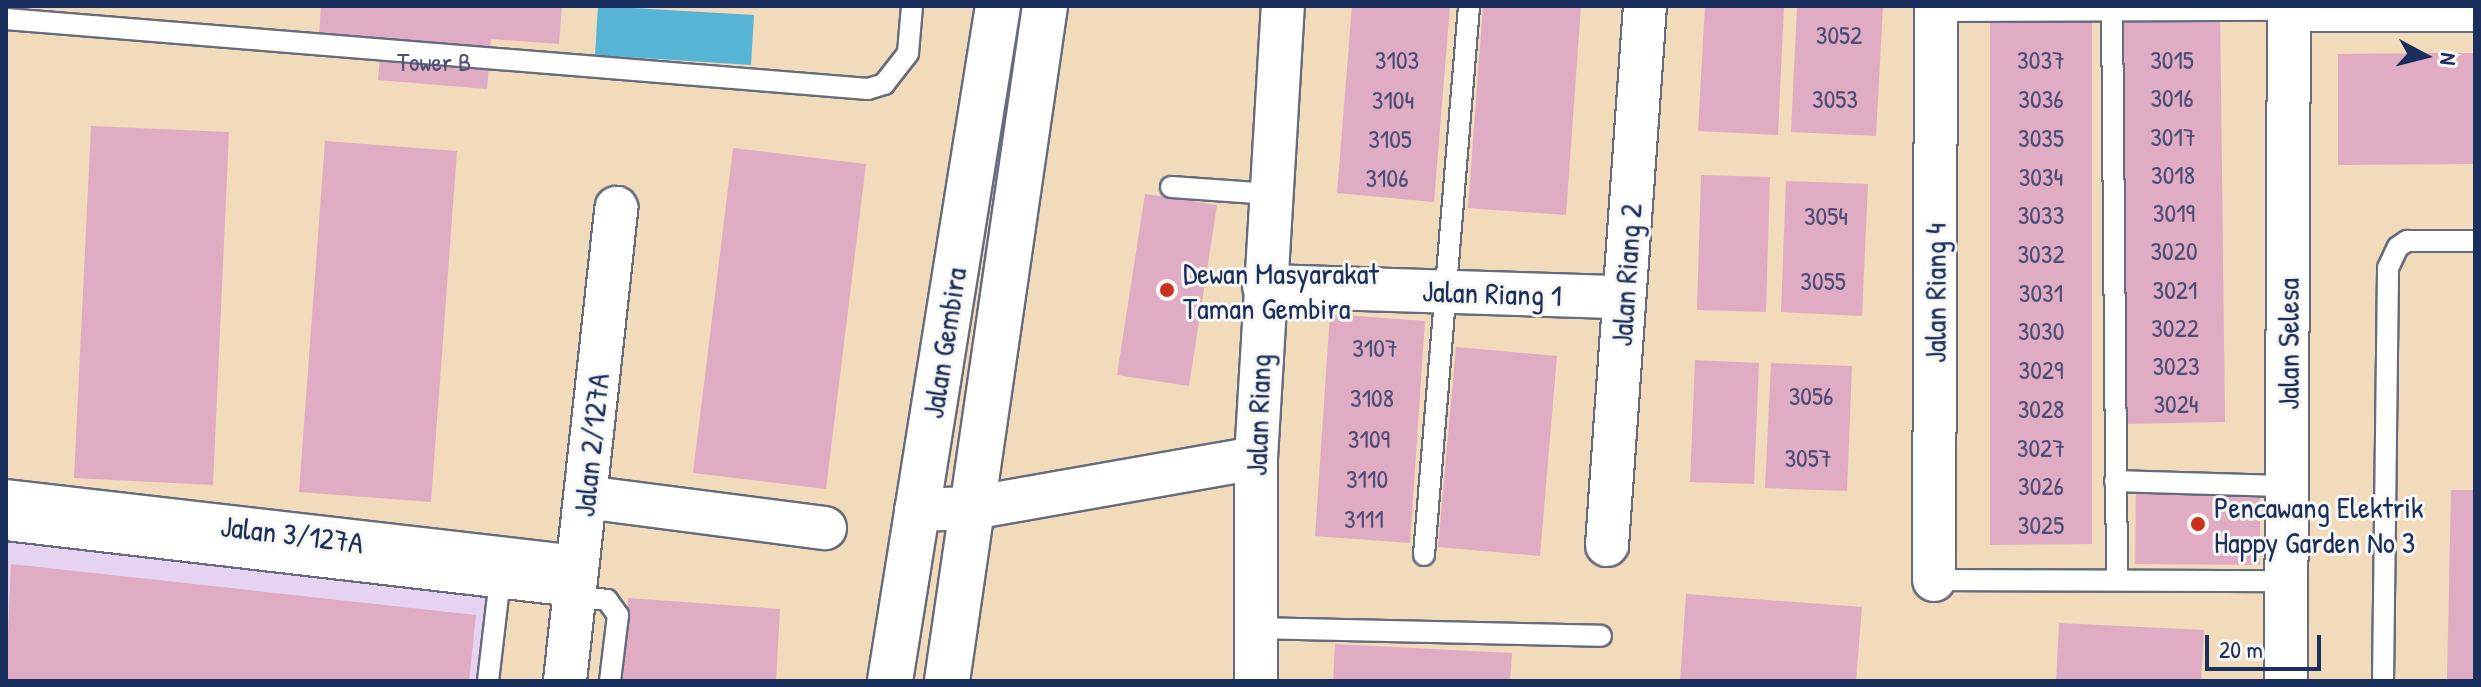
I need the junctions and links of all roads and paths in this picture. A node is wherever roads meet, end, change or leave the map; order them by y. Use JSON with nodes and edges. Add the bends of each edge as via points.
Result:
{"nodes":[{"id":1,"x":912,"y":6,"type":"edge"},
{"id":2,"x":998,"y":6,"type":"edge"},
{"id":3,"x":1045,"y":6,"type":"edge"},
{"id":4,"x":1283,"y":6,"type":"edge"},
{"id":5,"x":1469,"y":6,"type":"edge"},
{"id":6,"x":1645,"y":6,"type":"edge"},
{"id":7,"x":2289,"y":8,"type":"edge"},
{"id":8,"x":1936,"y":9,"type":"edge"},
{"id":9,"x":2112,"y":9,"type":"edge"},
{"id":10,"x":2465,"y":9,"type":"edge"},
{"id":11,"x":6,"y":19,"type":"edge"},
{"id":12,"x":1171,"y":187,"type":"dead end"},
{"id":13,"x":1271,"y":194,"type":"junction"},
{"id":14,"x":616,"y":208,"type":"dead end"},
{"id":15,"x":2475,"y":241,"type":"edge"},
{"id":16,"x":1264,"y":286,"type":"junction"},
{"id":17,"x":1448,"y":292,"type":"junction"},
{"id":18,"x":1624,"y":297,"type":"junction"},
{"id":19,"x":1256,"y":458,"type":"junction"},
{"id":20,"x":2115,"y":481,"type":"junction"},
{"id":21,"x":2288,"y":486,"type":"junction"},
{"id":22,"x":585,"y":497,"type":"junction"},
{"id":23,"x":6,"y":501,"type":"edge"},
{"id":24,"x":972,"y":508,"type":"junction"},
{"id":25,"x":916,"y":510,"type":"junction"},
{"id":26,"x":825,"y":528,"type":"dead end"},
{"id":27,"x":6,"y":530,"type":"edge"},
{"id":28,"x":1607,"y":545,"type":"dead end"},
{"id":29,"x":1424,"y":555,"type":"dead end"},
{"id":30,"x":1934,"y":580,"type":"joint"},
{"id":31,"x":2117,"y":580,"type":"junction"},
{"id":32,"x":2288,"y":581,"type":"junction"},
{"id":33,"x":576,"y":582,"type":"junction"},
{"id":34,"x":499,"y":588,"type":"junction"},
{"id":35,"x":1253,"y":628,"type":"junction"},
{"id":36,"x":1601,"y":636,"type":"dead end"},
{"id":37,"x":488,"y":681,"type":"edge"},
{"id":38,"x":565,"y":681,"type":"edge"},
{"id":39,"x":610,"y":681,"type":"edge"},
{"id":40,"x":890,"y":681,"type":"edge"},
{"id":41,"x":947,"y":681,"type":"edge"},
{"id":42,"x":1256,"y":681,"type":"edge"},
{"id":43,"x":2286,"y":681,"type":"edge"},
{"id":44,"x":2383,"y":681,"type":"edge"}],
"edges":[{"from":1,"to":11,"type":"lane","via":[[908,53],[884,84],[868,89]]},
{"from":2,"to":25,"type":"main road","name":"Jalan Gembira"},
{"from":3,"to":24,"type":"main road","name":"Jalan Gembira"},
{"from":4,"to":13,"type":"street","name":"Jalan Riang"},
{"from":5,"to":17,"type":"lane"},
{"from":6,"to":18,"type":"street","name":"Jalan Riang 2"},
{"from":7,"to":9,"type":"lane"},
{"from":7,"to":10,"type":"street"},
{"from":7,"to":21,"type":"street","name":"Jalan Selesa"},
{"from":8,"to":9,"type":"lane"},
{"from":8,"to":30,"type":"street","name":"Jalan Riang 4"},
{"from":9,"to":20,"type":"lane"},
{"from":12,"to":13,"type":"lane"},
{"from":13,"to":16,"type":"street","name":"Jalan Riang"},
{"from":14,"to":22,"type":"street","name":"Jalan 2/127A"},
{"from":15,"to":44,"type":"lane","via":[[2407,241],[2388,268]]},
{"from":16,"to":17,"type":"street","name":"Jalan Riang 1"},
{"from":16,"to":19,"type":"street","name":"Jalan Riang"},
{"from":17,"to":18,"type":"street","name":"Jalan Riang 1"},
{"from":17,"to":29,"type":"lane"},
{"from":18,"to":28,"type":"street","name":"Jalan Riang 2"},
{"from":19,"to":24,"type":"street"},
{"from":19,"to":35,"type":"street","name":"Jalan Riang"},
{"from":20,"to":21,"type":"lane"},
{"from":20,"to":31,"type":"lane"},
{"from":21,"to":32,"type":"street","name":"Jalan Selesa"},
{"from":22,"to":26,"type":"street"},
{"from":22,"to":33,"type":"street","name":"Jalan 2/127A"},
{"from":23,"to":33,"type":"street","name":"Jalan 3/127A"},
{"from":24,"to":25,"type":"street"},
{"from":24,"to":41,"type":"main road","name":"Jalan Gembira"},
{"from":25,"to":40,"type":"main road","name":"Jalan Gembira"},
{"from":27,"to":34,"type":"lane"},
{"from":30,"to":31,"type":"lane"},
{"from":31,"to":32,"type":"lane"},
{"from":32,"to":43,"type":"street","name":"Jalan Selesa"},
{"from":33,"to":34,"type":"lane"},
{"from":33,"to":38,"type":"street","name":"Jalan 2/127A"},
{"from":33,"to":39,"type":"lane","via":[[607,600],[618,615]]},
{"from":34,"to":37,"type":"lane"},
{"from":35,"to":36,"type":"lane"},
{"from":35,"to":42,"type":"street","name":"Jalan Riang"}]}
